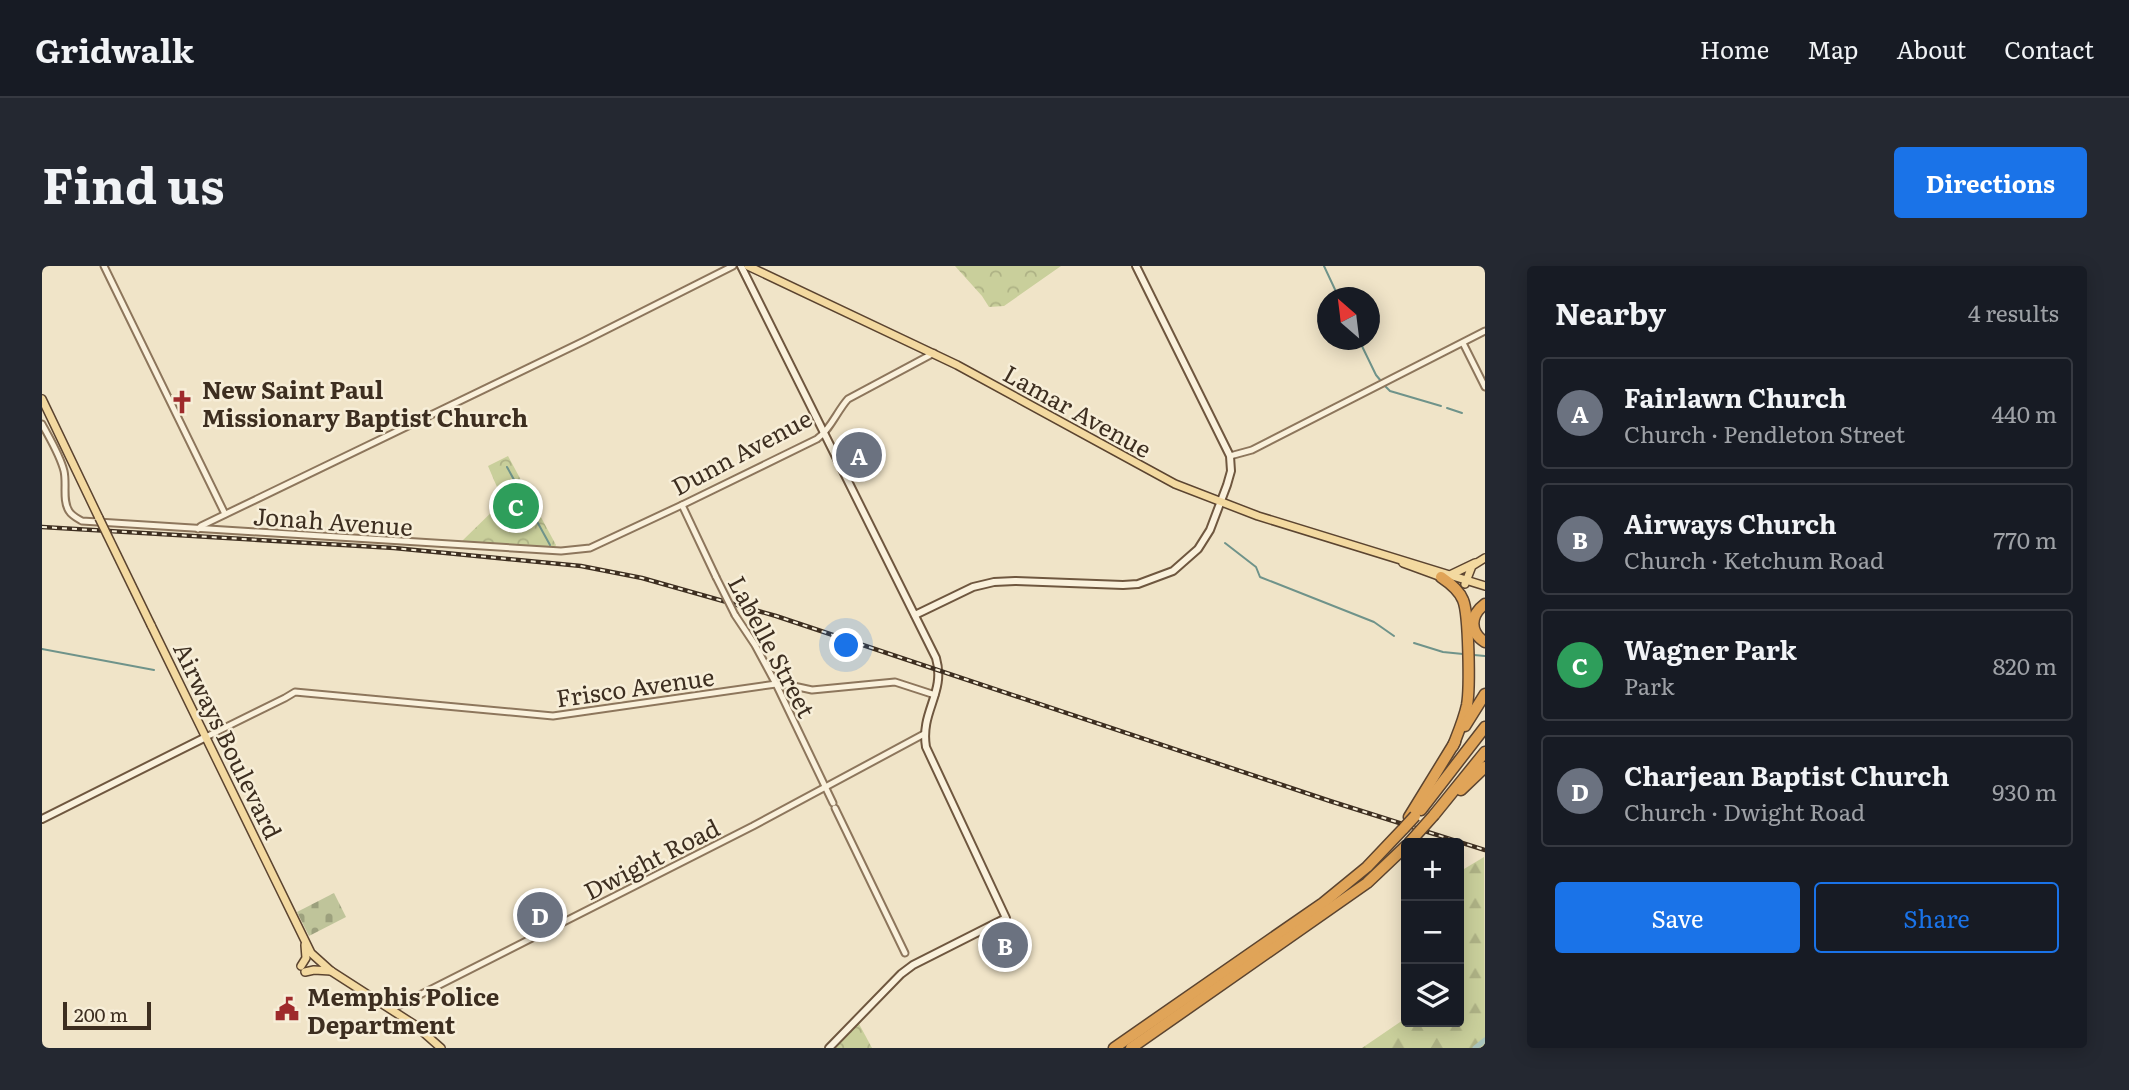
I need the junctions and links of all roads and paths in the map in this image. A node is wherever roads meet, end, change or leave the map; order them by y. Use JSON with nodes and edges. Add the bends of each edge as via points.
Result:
{"nodes":[{"id":1,"x":104,"y":266,"type":"edge"},
{"id":2,"x":733,"y":266,"type":"edge"},
{"id":3,"x":741,"y":266,"type":"edge"},
{"id":4,"x":748,"y":266,"type":"edge"},
{"id":5,"x":1136,"y":266,"type":"edge"},
{"id":6,"x":1485,"y":331,"type":"edge"},
{"id":7,"x":1463,"y":343,"type":"junction"},
{"id":8,"x":934,"y":354,"type":"junction"},
{"id":9,"x":1485,"y":387,"type":"edge"},
{"id":10,"x":42,"y":399,"type":"edge"},
{"id":11,"x":42,"y":424,"type":"edge"},
{"id":12,"x":824,"y":434,"type":"junction"},
{"id":13,"x":1230,"y":456,"type":"junction"},
{"id":14,"x":1220,"y":503,"type":"junction"},
{"id":15,"x":682,"y":505,"type":"junction"},
{"id":16,"x":225,"y":514,"type":"junction"},
{"id":17,"x":198,"y":529,"type":"junction"},
{"id":18,"x":590,"y":548,"type":"joint"},
{"id":19,"x":1482,"y":560,"type":"edge"},
{"id":20,"x":1444,"y":575,"type":"junction"},
{"id":21,"x":1466,"y":582,"type":"junction"},
{"id":22,"x":1483,"y":587,"type":"edge"},
{"id":23,"x":1485,"y":604,"type":"edge"},
{"id":24,"x":915,"y":615,"type":"junction"},
{"id":25,"x":1485,"y":642,"type":"edge"},
{"id":26,"x":776,"y":684,"type":"junction"},
{"id":27,"x":1485,"y":692,"type":"edge"},
{"id":28,"x":935,"y":695,"type":"junction"},
{"id":29,"x":1485,"y":727,"type":"edge"},
{"id":30,"x":924,"y":734,"type":"junction"},
{"id":31,"x":206,"y":737,"type":"junction"},
{"id":32,"x":1452,"y":746,"type":"junction"},
{"id":33,"x":1485,"y":752,"type":"edge"},
{"id":34,"x":1485,"y":767,"type":"edge"},
{"id":35,"x":825,"y":788,"type":"junction"},
{"id":36,"x":1435,"y":813,"type":"junction"},
{"id":37,"x":1412,"y":817,"type":"junction"},
{"id":38,"x":42,"y":819,"type":"edge"},
{"id":39,"x":1413,"y":838,"type":"edge"},
{"id":40,"x":1401,"y":850,"type":"edge"},
{"id":41,"x":303,"y":937,"type":"junction"},
{"id":42,"x":905,"y":953,"type":"dead end"},
{"id":43,"x":331,"y":971,"type":"junction"},
{"id":44,"x":392,"y":1010,"type":"junction"},
{"id":45,"x":441,"y":1048,"type":"edge"},
{"id":46,"x":829,"y":1048,"type":"edge"},
{"id":47,"x":1114,"y":1048,"type":"edge"},
{"id":48,"x":1131,"y":1048,"type":"edge"}],
"edges":[{"from":1,"to":16,"type":"street"},
{"from":2,"to":16,"type":"street"},
{"from":3,"to":12,"type":"main road"},
{"from":4,"to":8,"type":"main road","name":"Lamar Avenue"},
{"from":5,"to":13,"type":"main road"},
{"from":6,"to":7,"type":"street"},
{"from":7,"to":9,"type":"street"},
{"from":7,"to":13,"type":"street","via":[[1252,450]]},
{"from":8,"to":12,"type":"street","name":"Dunn Avenue","via":[[848,398]]},
{"from":8,"to":14,"type":"main road","name":"Lamar Avenue","via":[[1147,470]]},
{"from":10,"to":31,"type":"main road","name":"Airways Boulevard","bridge":true},
{"from":11,"to":17,"type":"street","name":"Jonah Avenue","via":[[63,467],[66,502],[75,517]]},
{"from":12,"to":15,"type":"street","name":"Dunn Avenue"},
{"from":12,"to":24,"type":"main road"},
{"from":13,"to":14,"type":"main road","via":[[1230,474]]},
{"from":14,"to":20,"type":"main road","name":"Lamar Avenue"},
{"from":14,"to":24,"type":"main road","via":[[1198,549],[1157,578],[1123,585],[994,582]]},
{"from":15,"to":18,"type":"street","name":"Dunn Avenue"},
{"from":15,"to":26,"type":"street","name":"Labelle Street","bridge":true,"via":[[735,615]]},
{"from":16,"to":17,"type":"street"},
{"from":17,"to":18,"type":"street","name":"Jonah Avenue","via":[[561,551]]},
{"from":19,"to":20,"type":"main road"},
{"from":19,"to":21,"type":"main road","via":[[1471,568]]},
{"from":19,"to":22,"type":"main road","via":[[1472,572]]},
{"from":20,"to":21,"type":"main road","name":"Lamar Avenue"},
{"from":20,"to":32,"type":"highway","via":[[1462,597],[1466,616],[1468,697]]},
{"from":21,"to":22,"type":"main road","name":"Lamar Avenue"},
{"from":23,"to":25,"type":"highway","via":[[1473,622],[1477,636]]},
{"from":24,"to":28,"type":"main road","via":[[938,667]]},
{"from":26,"to":28,"type":"street","name":"Frisco Avenue","via":[[811,690],[895,682]]},
{"from":26,"to":31,"type":"street","name":"Frisco Avenue","via":[[553,716],[295,692]]},
{"from":26,"to":35,"type":"street","name":"Labelle Street"},
{"from":27,"to":32,"type":"highway"},
{"from":28,"to":30,"type":"main road"},
{"from":29,"to":37,"type":"highway"},
{"from":30,"to":35,"type":"street","name":"Dwight Road"},
{"from":30,"to":46,"type":"main road","via":[[928,754],[1006,918],[907,970]]},
{"from":31,"to":38,"type":"main road"},
{"from":31,"to":41,"type":"main road","name":"Airways Boulevard"},
{"from":32,"to":37,"type":"highway"},
{"from":33,"to":36,"type":"highway"},
{"from":34,"to":36,"type":"highway"},
{"from":35,"to":42,"type":"street","name":"Labelle Street"},
{"from":35,"to":44,"type":"street","name":"Dwight Road"},
{"from":36,"to":39,"type":"highway","bridge":true},
{"from":37,"to":47,"type":"highway","bridge":true,"via":[[1367,867],[1323,903]]},
{"from":40,"to":48,"type":"highway","via":[[1356,891]]},
{"from":41,"to":43,"type":"main road","name":"Airways Boulevard"},
{"from":41,"to":43,"type":"main road","via":[[307,952],[303,969]]},
{"from":43,"to":44,"type":"main road","name":"Airways Boulevard"},
{"from":44,"to":45,"type":"main road","name":"Airways Boulevard"}]}
